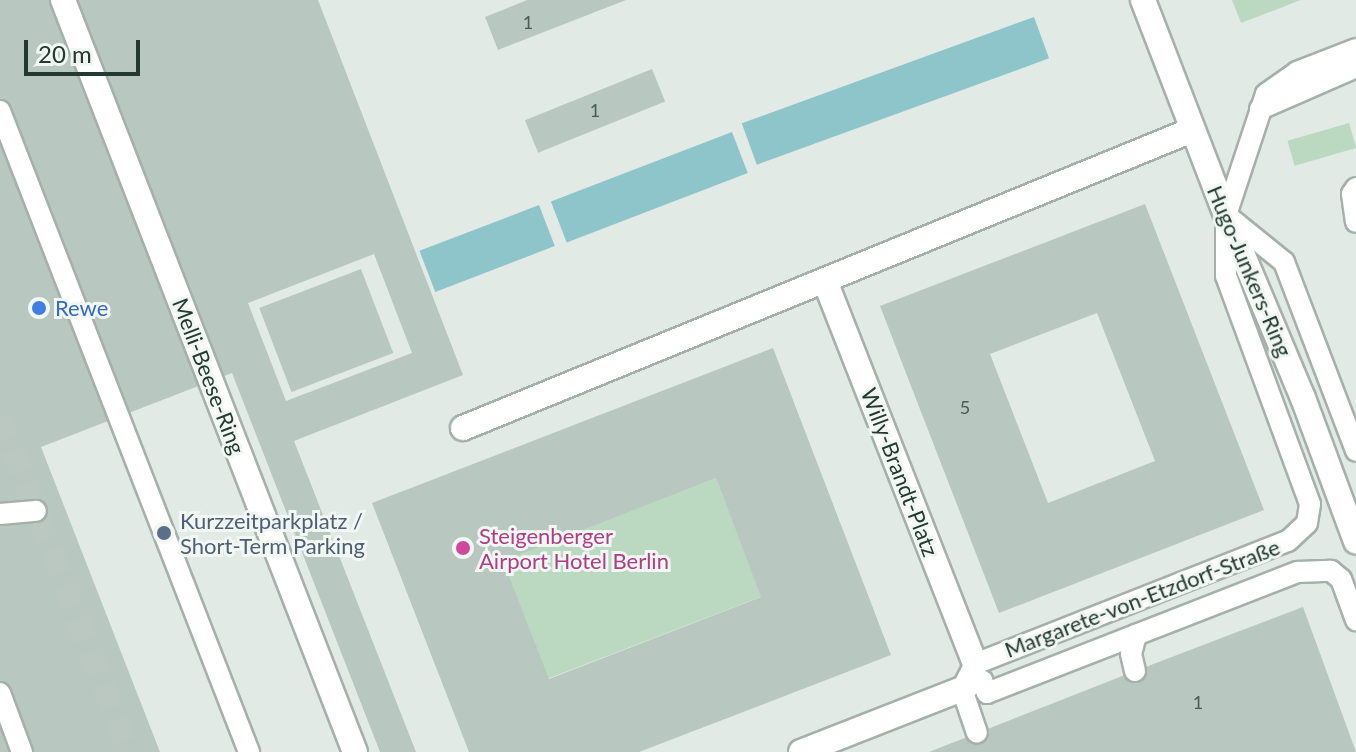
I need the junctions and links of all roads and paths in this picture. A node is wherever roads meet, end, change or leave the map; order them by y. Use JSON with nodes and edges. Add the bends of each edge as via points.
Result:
{"nodes":[{"id":1,"x":63,"y":0,"type":"edge"},
{"id":2,"x":1143,"y":0,"type":"edge"},
{"id":3,"x":1356,"y":49,"type":"edge"},
{"id":4,"x":1356,"y":67,"type":"edge"},
{"id":5,"x":1260,"y":109,"type":"junction"},
{"id":6,"x":0,"y":111,"type":"edge"},
{"id":7,"x":1192,"y":130,"type":"junction"},
{"id":8,"x":1356,"y":188,"type":"edge"},
{"id":9,"x":1226,"y":215,"type":"junction"},
{"id":10,"x":1356,"y":222,"type":"edge"},
{"id":11,"x":825,"y":281,"type":"junction"},
{"id":12,"x":463,"y":428,"type":"dead end"},
{"id":13,"x":1356,"y":451,"type":"edge"},
{"id":14,"x":36,"y":511,"type":"dead end"},
{"id":15,"x":0,"y":514,"type":"edge"},
{"id":16,"x":1356,"y":541,"type":"edge"},
{"id":17,"x":1356,"y":620,"type":"edge"},
{"id":18,"x":1136,"y":635,"type":"junction"},
{"id":19,"x":1135,"y":671,"type":"dead end"},
{"id":20,"x":973,"y":678,"type":"junction"},
{"id":21,"x":0,"y":693,"type":"edge"},
{"id":22,"x":977,"y":733,"type":"dead end"},
{"id":23,"x":22,"y":752,"type":"edge"},
{"id":24,"x":249,"y":752,"type":"edge"},
{"id":25,"x":355,"y":752,"type":"edge"},
{"id":26,"x":801,"y":752,"type":"edge"}],
"edges":[{"from":1,"to":25,"type":"street","name":"Melli-Beese-Ring"},
{"from":2,"to":7,"type":"street","name":"Hugo-Junkers-Ring"},
{"from":3,"to":5,"type":"lane","via":[[1277,84]]},
{"from":4,"to":5,"type":"lane"},
{"from":5,"to":9,"type":"lane"},
{"from":6,"to":24,"type":"lane"},
{"from":7,"to":9,"type":"street","name":"Hugo-Junkers-Ring"},
{"from":7,"to":11,"type":"street"},
{"from":8,"to":10,"type":"lane"},
{"from":9,"to":13,"type":"lane","via":[[1284,262]]},
{"from":9,"to":16,"type":"street","name":"Hugo-Junkers-Ring"},
{"from":9,"to":20,"type":"lane","name":"Margarete-von-Etzdorf-Straße","via":[[1226,276],[1310,504],[1307,523],[1288,541]]},
{"from":11,"to":12,"type":"street"},
{"from":11,"to":20,"type":"street","name":"Willy-Brandt-Platz"},
{"from":14,"to":15,"type":"lane"},
{"from":17,"to":18,"type":"lane","name":"Margarete-von-Etzdorf-Straße","via":[[1341,579],[1331,571],[1313,569]]},
{"from":18,"to":19,"type":"lane","via":[[1131,654]]},
{"from":18,"to":20,"type":"lane","name":"Margarete-von-Etzdorf-Straße","via":[[987,693]]},
{"from":20,"to":22,"type":"lane"},
{"from":20,"to":26,"type":"street","name":"Margarete-von-Etzdorf-Straße"},
{"from":21,"to":23,"type":"lane"}]}
